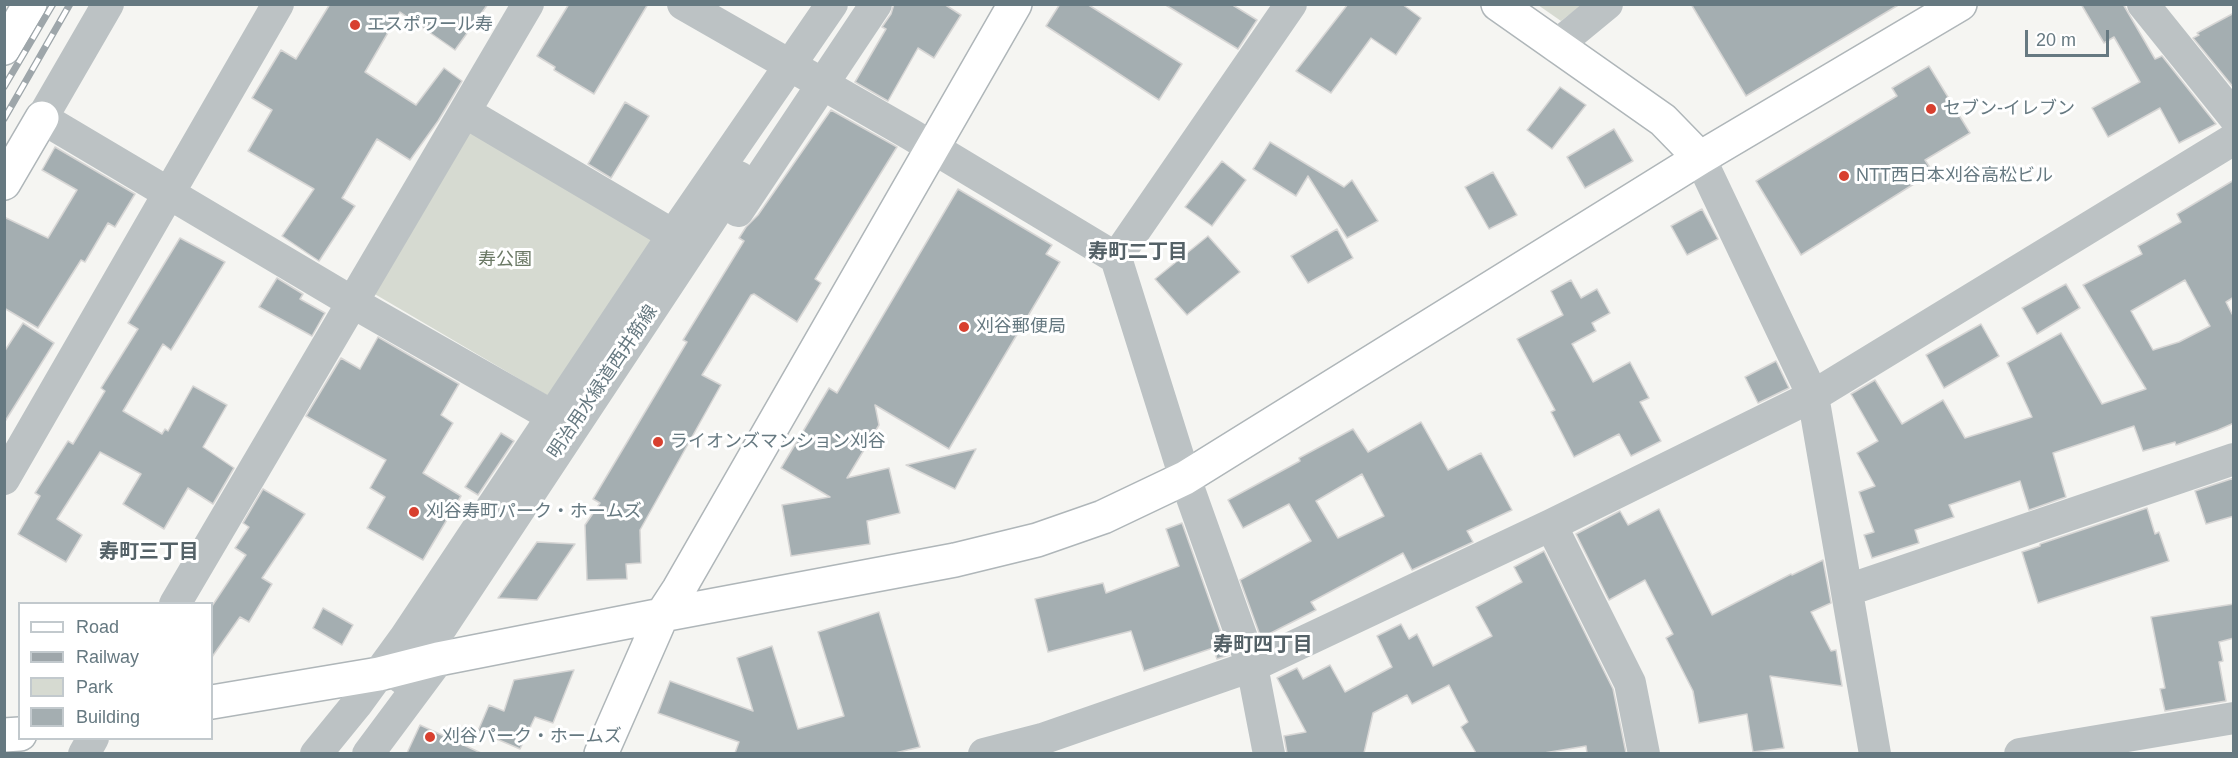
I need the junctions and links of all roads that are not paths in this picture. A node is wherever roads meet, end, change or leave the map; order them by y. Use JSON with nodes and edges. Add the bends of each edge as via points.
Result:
{"nodes":[{"id":1,"x":30,"y":4,"type":"edge"},
{"id":2,"x":108,"y":4,"type":"edge"},
{"id":3,"x":278,"y":4,"type":"edge"},
{"id":4,"x":528,"y":4,"type":"edge"},
{"id":5,"x":683,"y":4,"type":"edge"},
{"id":6,"x":832,"y":4,"type":"edge"},
{"id":7,"x":855,"y":4,"type":"edge"},
{"id":8,"x":876,"y":4,"type":"edge"},
{"id":9,"x":1015,"y":4,"type":"edge"},
{"id":10,"x":1291,"y":4,"type":"edge"},
{"id":11,"x":1498,"y":4,"type":"edge"},
{"id":12,"x":1607,"y":4,"type":"edge"},
{"id":13,"x":1960,"y":4,"type":"edge"},
{"id":14,"x":2143,"y":4,"type":"edge"},
{"id":15,"x":1556,"y":46,"type":"junction"},
{"id":16,"x":4,"y":48,"type":"edge"},
{"id":17,"x":807,"y":75,"type":"junction"},
{"id":18,"x":465,"y":112,"type":"junction"},
{"id":19,"x":2234,"y":117,"type":"edge"},
{"id":20,"x":42,"y":118,"type":"junction"},
{"id":21,"x":2234,"y":139,"type":"edge"},
{"id":22,"x":932,"y":148,"type":"junction"},
{"id":23,"x":1700,"y":158,"type":"junction"},
{"id":24,"x":4,"y":183,"type":"edge"},
{"id":25,"x":171,"y":193,"type":"junction"},
{"id":26,"x":673,"y":236,"type":"junction"},
{"id":27,"x":1116,"y":258,"type":"junction"},
{"id":28,"x":352,"y":302,"type":"junction"},
{"id":29,"x":1813,"y":396,"type":"junction"},
{"id":30,"x":552,"y":416,"type":"junction"},
{"id":31,"x":2234,"y":459,"type":"edge"},
{"id":32,"x":1185,"y":478,"type":"junction"},
{"id":33,"x":4,"y":479,"type":"edge"},
{"id":34,"x":1551,"y":525,"type":"junction"},
{"id":35,"x":1848,"y":590,"type":"junction"},
{"id":36,"x":176,"y":602,"type":"edge"},
{"id":37,"x":662,"y":615,"type":"junction"},
{"id":38,"x":425,"y":662,"type":"junction"},
{"id":39,"x":1252,"y":666,"type":"junction"},
{"id":40,"x":379,"y":674,"type":"junction"},
{"id":41,"x":213,"y":702,"type":"edge"},
{"id":42,"x":2234,"y":718,"type":"edge"},
{"id":43,"x":92,"y":740,"type":"edge"},
{"id":44,"x":84,"y":753,"type":"edge"},
{"id":45,"x":316,"y":753,"type":"edge"},
{"id":46,"x":344,"y":753,"type":"edge"},
{"id":47,"x":368,"y":753,"type":"edge"},
{"id":48,"x":601,"y":753,"type":"edge"},
{"id":49,"x":984,"y":753,"type":"edge"},
{"id":50,"x":1269,"y":753,"type":"edge"},
{"id":51,"x":1644,"y":753,"type":"edge"},
{"id":52,"x":1875,"y":753,"type":"edge"},
{"id":53,"x":2020,"y":753,"type":"edge"}],
"edges":[{"from":1,"to":16,"type":"street"},
{"from":2,"to":20,"type":"street"},
{"from":3,"to":25,"type":"street"},
{"from":4,"to":18,"type":"street"},
{"from":5,"to":17,"type":"street"},
{"from":6,"to":17,"type":"street"},
{"from":7,"to":17,"type":"street","name":"明治用水緑道西井筋線"},
{"from":8,"to":17,"type":"street"},
{"from":9,"to":22,"type":"street"},
{"from":10,"to":27,"type":"street"},
{"from":11,"to":15,"type":"street"},
{"from":12,"to":15,"type":"street"},
{"from":13,"to":23,"type":"street"},
{"from":14,"to":19,"type":"street"},
{"from":15,"to":23,"type":"street","via":[[1663,120]]},
{"from":17,"to":22,"type":"street"},
{"from":17,"to":26,"type":"street"},
{"from":17,"to":38,"type":"street","name":"明治用水緑道西井筋線","via":[[437,634]]},
{"from":18,"to":26,"type":"street"},
{"from":18,"to":28,"type":"street"},
{"from":20,"to":24,"type":"street"},
{"from":20,"to":25,"type":"street"},
{"from":21,"to":29,"type":"street"},
{"from":22,"to":27,"type":"street"},
{"from":22,"to":37,"type":"street"},
{"from":23,"to":29,"type":"street"},
{"from":23,"to":32,"type":"street"},
{"from":25,"to":28,"type":"street"},
{"from":25,"to":33,"type":"street"},
{"from":26,"to":30,"type":"street"},
{"from":27,"to":32,"type":"street"},
{"from":28,"to":30,"type":"street"},
{"from":28,"to":36,"type":"street"},
{"from":29,"to":34,"type":"street"},
{"from":29,"to":35,"type":"street"},
{"from":30,"to":40,"type":"street"},
{"from":31,"to":35,"type":"street"},
{"from":32,"to":37,"type":"street","via":[[1103,517],[1037,540],[955,560]]},
{"from":32,"to":39,"type":"street"},
{"from":34,"to":39,"type":"street"},
{"from":34,"to":51,"type":"street","via":[[1630,683]]},
{"from":35,"to":52,"type":"street"},
{"from":37,"to":38,"type":"street"},
{"from":37,"to":48,"type":"street"},
{"from":38,"to":40,"type":"street"},
{"from":38,"to":46,"type":"street","name":"明治用水緑道西井筋線"},
{"from":38,"to":47,"type":"street"},
{"from":39,"to":49,"type":"street","via":[[1042,739]]},
{"from":39,"to":50,"type":"street"},
{"from":40,"to":41,"type":"street"},
{"from":40,"to":45,"type":"street"},
{"from":42,"to":53,"type":"street"},
{"from":43,"to":44,"type":"street"}]}
